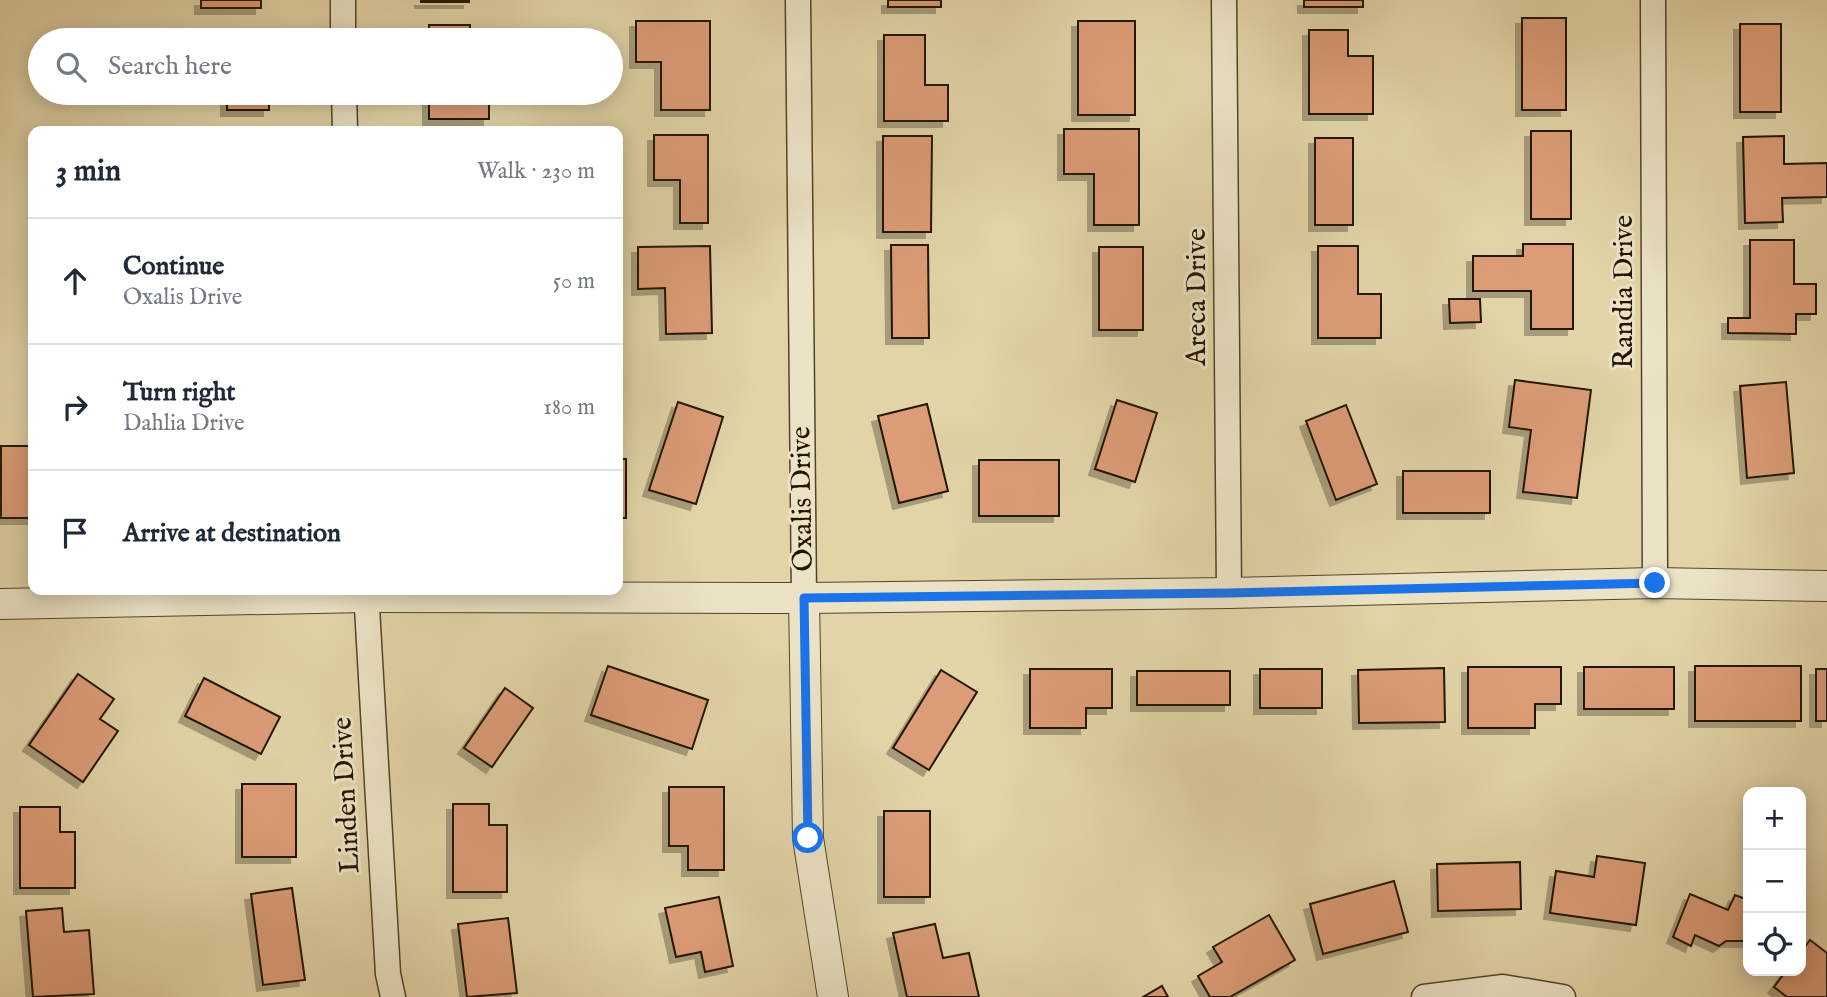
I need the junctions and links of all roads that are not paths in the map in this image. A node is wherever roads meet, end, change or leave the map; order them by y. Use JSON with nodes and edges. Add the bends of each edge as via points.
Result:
{"nodes":[{"id":1,"x":343,"y":0,"type":"edge"},
{"id":2,"x":797,"y":0,"type":"edge"},
{"id":3,"x":1224,"y":0,"type":"edge"},
{"id":4,"x":1653,"y":0,"type":"edge"},
{"id":5,"x":344,"y":28,"type":"edge"},
{"id":6,"x":344,"y":105,"type":"edge"},
{"id":7,"x":345,"y":126,"type":"edge"},
{"id":8,"x":1655,"y":583,"type":"junction"},
{"id":9,"x":1827,"y":586,"type":"edge"},
{"id":10,"x":1229,"y":593,"type":"junction"},
{"id":11,"x":299,"y":595,"type":"edge"},
{"id":12,"x":366,"y":595,"type":"edge"},
{"id":13,"x":541,"y":595,"type":"edge"},
{"id":14,"x":804,"y":598,"type":"junction"},
{"id":15,"x":0,"y":604,"type":"edge"},
{"id":16,"x":393,"y":997,"type":"edge"},
{"id":17,"x":833,"y":997,"type":"edge"},
{"id":18,"x":1424,"y":997,"type":"edge"},
{"id":19,"x":1563,"y":997,"type":"edge"}],
"edges":[{"from":1,"to":5,"type":"street"},
{"from":2,"to":14,"type":"street","name":"Oxalis Drive"},
{"from":3,"to":10,"type":"street","name":"Areca Drive"},
{"from":4,"to":8,"type":"street","name":"Randia Drive"},
{"from":6,"to":7,"type":"street"},
{"from":8,"to":9,"type":"street"},
{"from":8,"to":10,"type":"street"},
{"from":10,"to":14,"type":"street"},
{"from":11,"to":15,"type":"street"},
{"from":12,"to":16,"type":"street","name":"Linden Drive"},
{"from":13,"to":14,"type":"street"},
{"from":14,"to":17,"type":"street","name":"Oxalis Drive","via":[[808,838]]},
{"from":18,"to":19,"type":"street","via":[[1503,987]]}]}
